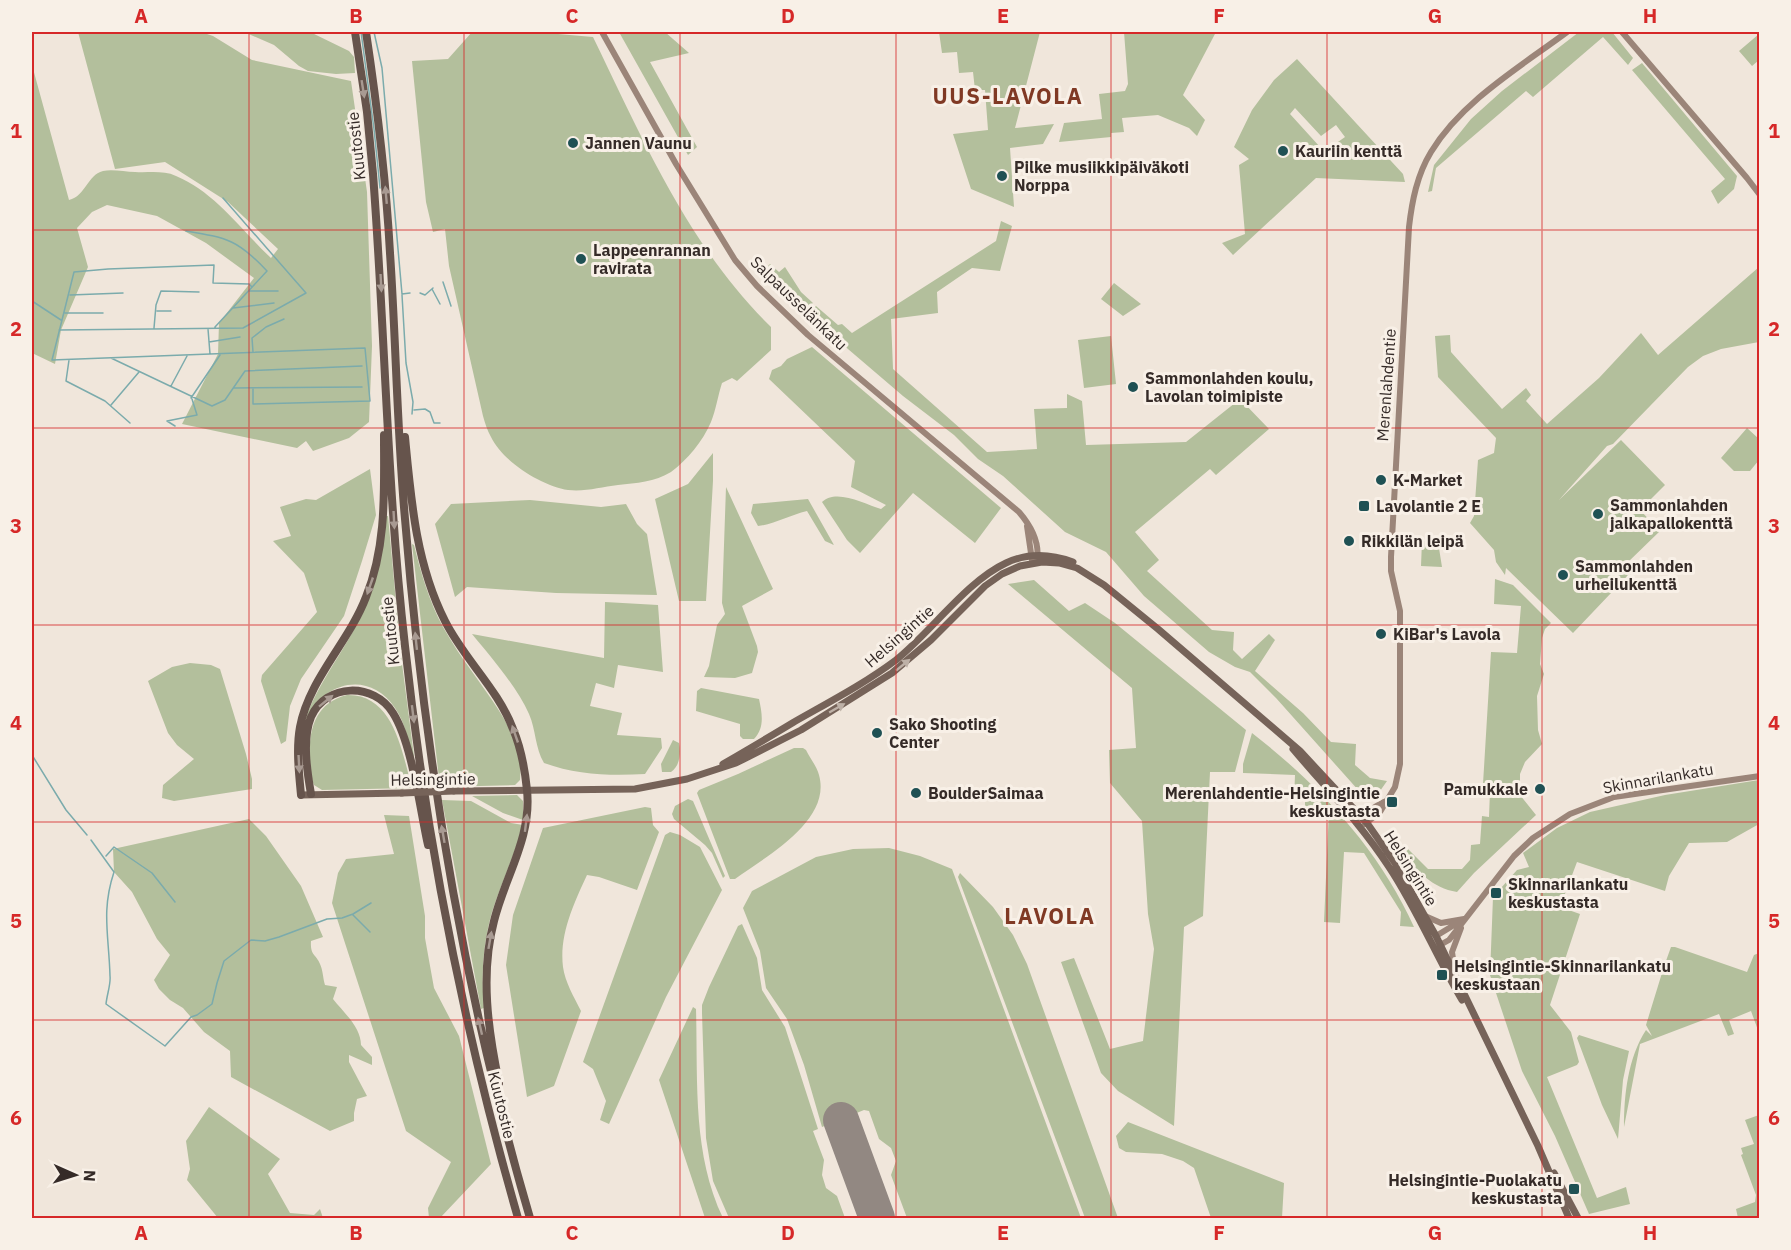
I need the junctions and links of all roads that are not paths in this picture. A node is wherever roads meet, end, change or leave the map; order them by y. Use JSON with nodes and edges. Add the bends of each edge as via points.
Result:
{"nodes":[{"id":1,"x":355,"y":32,"type":"edge"},
{"id":2,"x":366,"y":32,"type":"edge"},
{"id":3,"x":602,"y":32,"type":"edge"},
{"id":4,"x":1567,"y":32,"type":"edge"},
{"id":5,"x":1622,"y":32,"type":"edge"},
{"id":6,"x":1760,"y":195,"type":"edge"},
{"id":7,"x":390,"y":252,"type":"junction"},
{"id":8,"x":383,"y":319,"type":"junction"},
{"id":9,"x":1035,"y":558,"type":"junction"},
{"id":10,"x":1279,"y":733,"type":"junction"},
{"id":11,"x":1760,"y":776,"type":"edge"},
{"id":12,"x":528,"y":791,"type":"junction"},
{"id":13,"x":311,"y":794,"type":"junction"},
{"id":14,"x":301,"y":795,"type":"joint"},
{"id":15,"x":1365,"y":820,"type":"junction"},
{"id":16,"x":1359,"y":826,"type":"junction"},
{"id":17,"x":1425,"y":916,"type":"junction"},
{"id":18,"x":1465,"y":919,"type":"junction"},
{"id":19,"x":1436,"y":936,"type":"junction"},
{"id":20,"x":1431,"y":944,"type":"junction"},
{"id":21,"x":1440,"y":945,"type":"junction"},
{"id":22,"x":451,"y":947,"type":"junction"},
{"id":23,"x":1462,"y":990,"type":"junction"},
{"id":24,"x":1486,"y":1041,"type":"junction"},
{"id":25,"x":1538,"y":1146,"type":"junction"},
{"id":26,"x":520,"y":1184,"type":"junction"},
{"id":27,"x":518,"y":1218,"type":"edge"},
{"id":28,"x":530,"y":1218,"type":"edge"},
{"id":29,"x":1569,"y":1218,"type":"edge"},
{"id":30,"x":1578,"y":1218,"type":"edge"}],
"edges":[{"from":1,"to":8,"type":"highway","name":"Kuutostie","one_way":true,"via":[[367,112]]},
{"from":7,"to":2,"type":"highway","name":"Kuutostie","one_way":true,"via":[[378,111]]},
{"from":3,"to":9,"type":"main road","name":"Salpausselänkatu","via":[[676,164],[729,250],[757,286],[808,335],[1019,512],[1033,532]]},
{"from":4,"to":15,"type":"main road","name":"Merenlahdentie","via":[[1457,119],[1430,153],[1414,192],[1408,233],[1391,557],[1400,611],[1400,764],[1398,781],[1380,812]]},
{"from":5,"to":6,"type":"main road"},
{"from":12,"to":7,"type":"highway","one_way":true,"via":[[513,728],[455,639],[426,577],[412,510]]},
{"from":26,"to":7,"type":"highway","name":"Kuutostie","one_way":true,"via":[[474,997],[427,737],[404,515]]},
{"from":8,"to":14,"type":"highway","one_way":true,"via":[[384,498],[380,549],[362,607],[302,718],[298,744]]},
{"from":8,"to":22,"type":"highway","name":"Kuutostie","one_way":true,"via":[[395,547],[405,646],[427,810]]},
{"from":9,"to":10,"type":"main road","name":"Helsingintie","via":[[1068,565],[1093,576]]},
{"from":9,"to":12,"type":"main road","name":"Helsingintie","via":[[994,579],[911,658],[877,684],[748,758],[675,782],[635,789]]},
{"from":10,"to":15,"type":"main road","name":"Helsingintie","via":[[1322,772]]},
{"from":10,"to":16,"type":"main road","name":"Helsingintie"},
{"from":11,"to":18,"type":"main road","name":"Skinnarilankatu","via":[[1614,797],[1570,814],[1524,846]]},
{"from":12,"to":13,"type":"main road","name":"Helsingintie","bridge":true},
{"from":26,"to":12,"type":"highway","one_way":true,"via":[[486,996],[494,921],[524,840]]},
{"from":13,"to":14,"type":"main road","name":"Helsingintie"},
{"from":13,"to":22,"type":"highway","one_way":true,"via":[[307,748],[314,711],[330,696],[345,691],[365,692],[379,698],[393,713],[406,742]]},
{"from":15,"to":16,"type":"main road"},
{"from":15,"to":17,"type":"main road","name":"Helsingintie"},
{"from":16,"to":20,"type":"main road","name":"Helsingintie","via":[[1389,866]]},
{"from":17,"to":18,"type":"main road","via":[[1448,923]]},
{"from":17,"to":19,"type":"main road","name":"Helsingintie"},
{"from":18,"to":19,"type":"main road","name":"Skinnarilankatu"},
{"from":18,"to":21,"type":"main road","name":"Skinnarilankatu","via":[[1449,940]]},
{"from":18,"to":23,"type":"main road","via":[[1451,956]]},
{"from":19,"to":20,"type":"main road","name":"Skinnarilankatu"},
{"from":19,"to":21,"type":"main road","name":"Helsingintie"},
{"from":20,"to":21,"type":"main road"},
{"from":20,"to":24,"type":"main road","name":"Helsingintie"},
{"from":21,"to":23,"type":"main road","name":"Helsingintie"},
{"from":22,"to":27,"type":"highway","name":"Kuutostie"},
{"from":23,"to":24,"type":"main road","name":"Helsingintie"},
{"from":24,"to":25,"type":"main road","name":"Helsingintie"},
{"from":25,"to":29,"type":"main road","name":"Helsingintie"},
{"from":25,"to":30,"type":"main road","name":"Helsingintie"},
{"from":26,"to":28,"type":"highway","name":"Kuutostie"}]}
